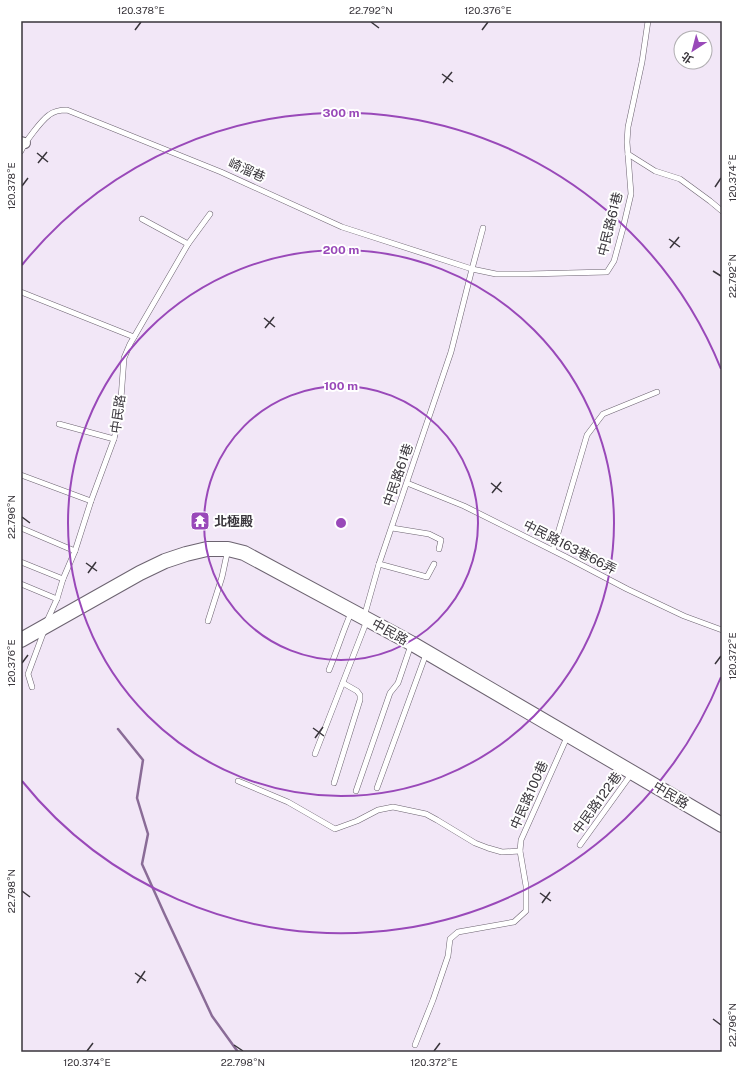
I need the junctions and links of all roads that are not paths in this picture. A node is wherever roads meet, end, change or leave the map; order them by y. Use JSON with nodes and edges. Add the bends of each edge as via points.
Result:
{"nodes":[{"id":1,"x":648,"y":21,"type":"edge"},
{"id":2,"x":22,"y":145,"type":"edge"},
{"id":3,"x":628,"y":154,"type":"junction"},
{"id":4,"x":722,"y":212,"type":"edge"},
{"id":5,"x":210,"y":214,"type":"dead end"},
{"id":6,"x":142,"y":219,"type":"dead end"},
{"id":7,"x":483,"y":228,"type":"dead end"},
{"id":8,"x":188,"y":244,"type":"junction"},
{"id":9,"x":472,"y":269,"type":"junction"},
{"id":10,"x":21,"y":292,"type":"edge"},
{"id":11,"x":134,"y":337,"type":"junction"},
{"id":12,"x":657,"y":392,"type":"dead end"},
{"id":13,"x":59,"y":424,"type":"dead end"},
{"id":14,"x":114,"y":439,"type":"junction"},
{"id":15,"x":21,"y":476,"type":"edge"},
{"id":16,"x":407,"y":483,"type":"junction"},
{"id":17,"x":91,"y":502,"type":"junction"},
{"id":18,"x":21,"y":528,"type":"edge"},
{"id":19,"x":392,"y":528,"type":"junction"},
{"id":20,"x":228,"y":548,"type":"junction"},
{"id":21,"x":439,"y":549,"type":"dead end"},
{"id":22,"x":553,"y":550,"type":"junction"},
{"id":23,"x":75,"y":551,"type":"junction"},
{"id":24,"x":21,"y":562,"type":"edge"},
{"id":25,"x":380,"y":564,"type":"junction"},
{"id":26,"x":434,"y":564,"type":"dead end"},
{"id":27,"x":63,"y":579,"type":"junction"},
{"id":28,"x":21,"y":584,"type":"edge"},
{"id":29,"x":57,"y":599,"type":"junction"},
{"id":30,"x":358,"y":615,"type":"junction"},
{"id":31,"x":208,"y":621,"type":"dead end"},
{"id":32,"x":46,"y":626,"type":"junction"},
{"id":33,"x":722,"y":630,"type":"edge"},
{"id":34,"x":21,"y":640,"type":"edge"},
{"id":35,"x":411,"y":643,"type":"junction"},
{"id":36,"x":426,"y":652,"type":"junction"},
{"id":37,"x":329,"y":670,"type":"dead end"},
{"id":38,"x":343,"y":683,"type":"junction"},
{"id":39,"x":32,"y":686,"type":"dead end"},
{"id":40,"x":568,"y":734,"type":"junction"},
{"id":41,"x":315,"y":754,"type":"dead end"},
{"id":42,"x":633,"y":773,"type":"junction"},
{"id":43,"x":238,"y":781,"type":"dead end"},
{"id":44,"x":334,"y":784,"type":"dead end"},
{"id":45,"x":377,"y":788,"type":"dead end"},
{"id":46,"x":356,"y":791,"type":"dead end"},
{"id":47,"x":722,"y":825,"type":"edge"},
{"id":48,"x":580,"y":845,"type":"dead end"},
{"id":49,"x":520,"y":851,"type":"junction"},
{"id":50,"x":415,"y":1045,"type":"dead end"}],
"edges":[{"from":1,"to":3,"type":"lane","name":"中民路61巷","via":[[628,127]]},
{"from":2,"to":9,"type":"lane","name":"崎溜巷","via":[[48,116],[59,110],[67,110],[221,172],[342,228]]},
{"from":3,"to":4,"type":"lane","via":[[655,171],[680,179]]},
{"from":3,"to":9,"type":"lane","name":"中民路61巷","via":[[631,194],[614,261],[607,272],[496,274]]},
{"from":5,"to":8,"type":"lane","name":"中民路"},
{"from":6,"to":8,"type":"lane"},
{"from":7,"to":9,"type":"lane","name":"中民路61巷"},
{"from":8,"to":11,"type":"lane","name":"中民路"},
{"from":9,"to":16,"type":"lane","name":"中民路61巷","via":[[451,352]]},
{"from":10,"to":11,"type":"lane"},
{"from":11,"to":14,"type":"lane","name":"中民路","via":[[124,358],[120,412]]},
{"from":12,"to":22,"type":"lane","via":[[603,414],[587,435]]},
{"from":13,"to":14,"type":"lane"},
{"from":14,"to":17,"type":"lane","name":"中民路"},
{"from":15,"to":17,"type":"lane"},
{"from":16,"to":19,"type":"lane","name":"中民路61巷"},
{"from":16,"to":22,"type":"lane","name":"中民路163巷66弄","via":[[464,506]]},
{"from":17,"to":23,"type":"lane","name":"中民路"},
{"from":18,"to":23,"type":"lane"},
{"from":19,"to":21,"type":"lane","via":[[429,534],[441,540]]},
{"from":19,"to":25,"type":"lane","name":"中民路61巷"},
{"from":20,"to":30,"type":"street","name":"中民路","via":[[244,553]]},
{"from":20,"to":31,"type":"lane"},
{"from":20,"to":32,"type":"street","name":"中民路","via":[[208,549],[165,561]]},
{"from":22,"to":33,"type":"lane","name":"中民路163巷66弄","via":[[662,606]]},
{"from":23,"to":27,"type":"lane","name":"中民路"},
{"from":24,"to":27,"type":"lane"},
{"from":25,"to":26,"type":"lane","via":[[427,577]]},
{"from":25,"to":30,"type":"lane","name":"中民路61巷"},
{"from":27,"to":29,"type":"lane","name":"中民路"},
{"from":28,"to":29,"type":"lane"},
{"from":29,"to":32,"type":"lane","name":"中民路"},
{"from":30,"to":35,"type":"street","name":"中民路"},
{"from":30,"to":37,"type":"lane","via":[[344,628]]},
{"from":30,"to":38,"type":"lane","via":[[366,623]]},
{"from":32,"to":34,"type":"street","name":"中民路"},
{"from":32,"to":39,"type":"lane","name":"中民路","via":[[28,674]]},
{"from":35,"to":36,"type":"street","name":"中民路"},
{"from":35,"to":46,"type":"lane","via":[[398,683],[390,693]]},
{"from":36,"to":40,"type":"street","name":"中民路"},
{"from":36,"to":45,"type":"lane"},
{"from":38,"to":41,"type":"lane"},
{"from":38,"to":44,"type":"lane","via":[[357,691],[360,700]]},
{"from":40,"to":42,"type":"street","name":"中民路"},
{"from":40,"to":49,"type":"lane","name":"中民路100巷","via":[[520,840]]},
{"from":42,"to":47,"type":"street","name":"中民路"},
{"from":42,"to":48,"type":"lane","name":"中民路122巷"},
{"from":43,"to":49,"type":"lane","via":[[288,802],[335,829],[357,822],[378,810],[393,807],[426,814],[488,848],[502,852]]},
{"from":49,"to":50,"type":"lane","name":"中民路100巷","via":[[526,886],[526,911],[514,922],[458,932],[450,939],[448,956]]}]}
